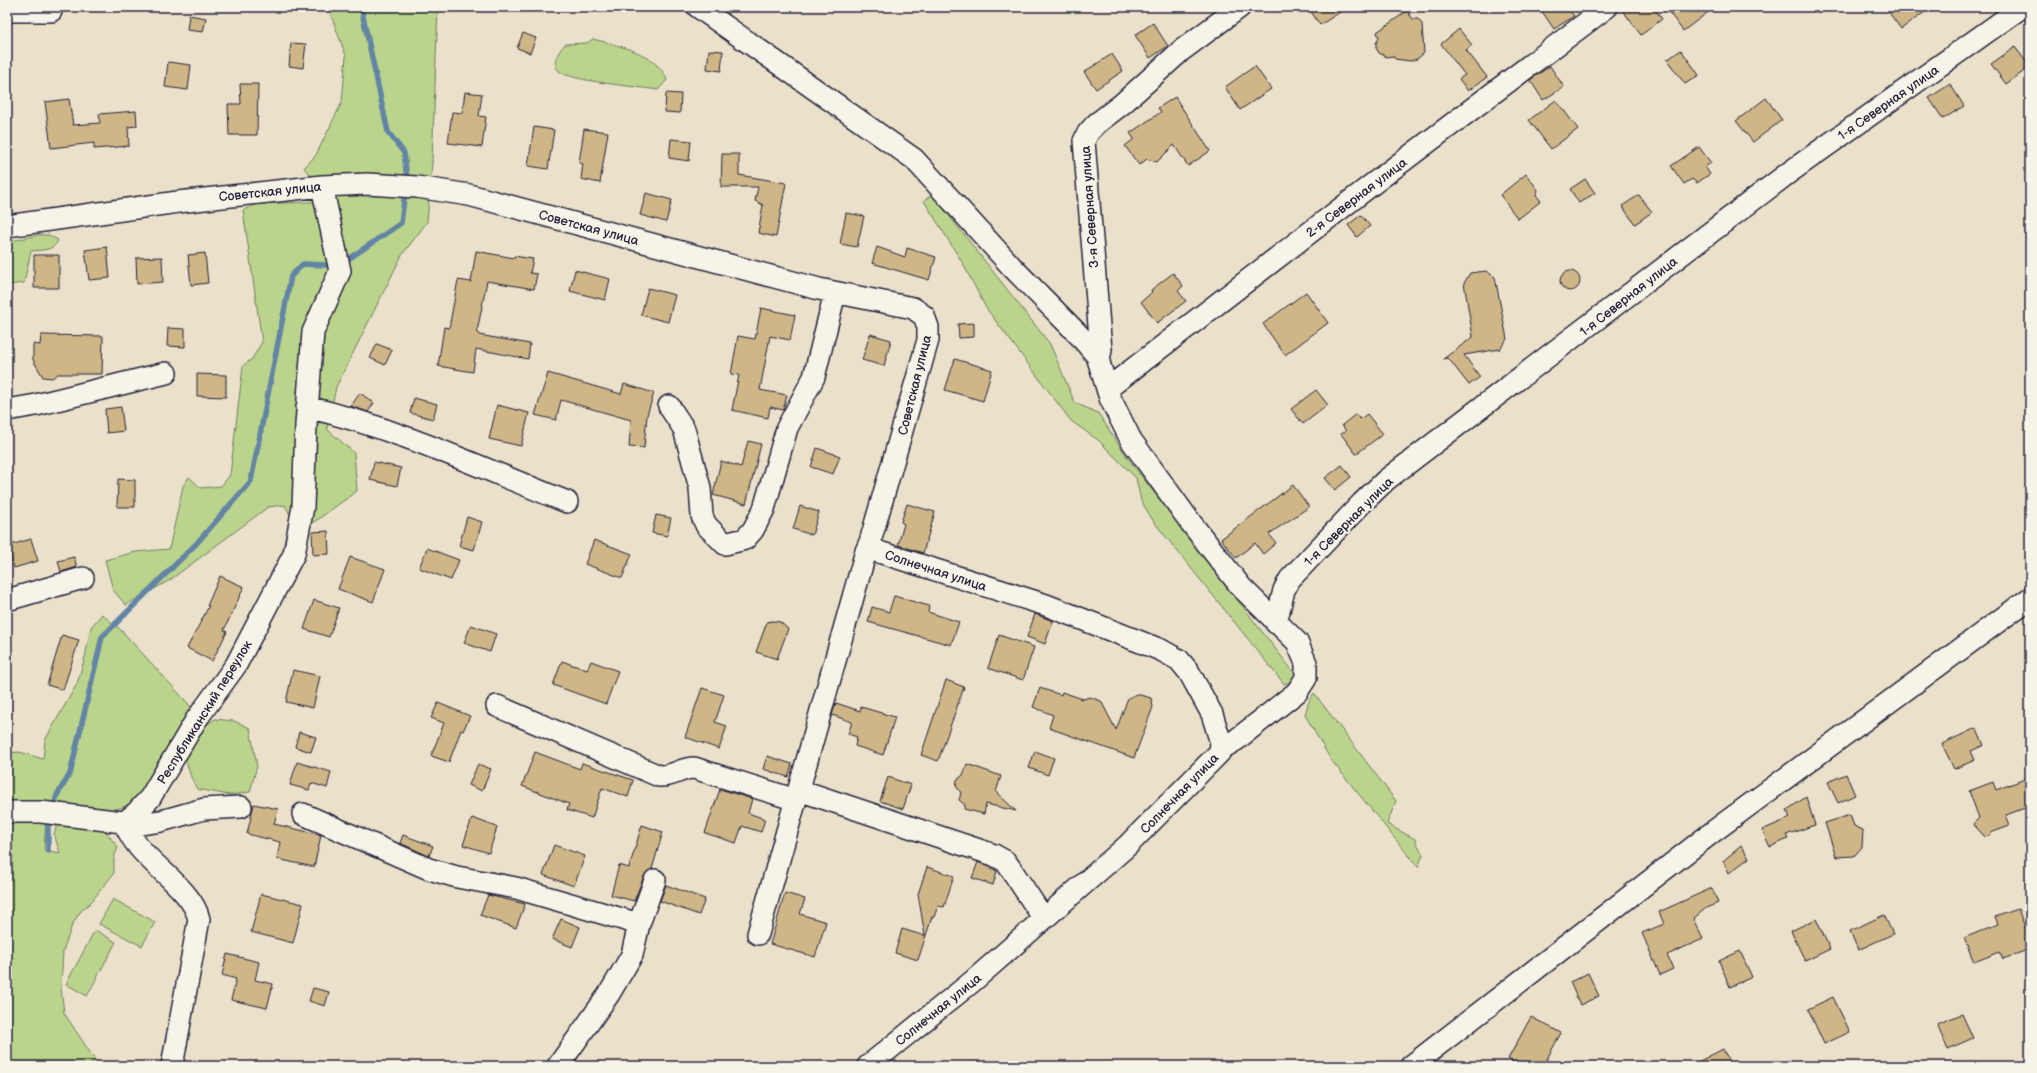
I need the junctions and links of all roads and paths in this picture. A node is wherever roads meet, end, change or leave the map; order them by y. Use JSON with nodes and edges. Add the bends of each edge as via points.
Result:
{"nodes":[{"id":1,"x":698,"y":7,"type":"edge"},
{"id":2,"x":1240,"y":7,"type":"edge"},
{"id":3,"x":1607,"y":7,"type":"edge"},
{"id":4,"x":2022,"y":7,"type":"edge"},
{"id":5,"x":7,"y":11,"type":"edge"},
{"id":6,"x":51,"y":11,"type":"dead end"},
{"id":7,"x":322,"y":186,"type":"junction"},
{"id":8,"x":7,"y":226,"type":"edge"},
{"id":9,"x":835,"y":293,"type":"junction"},
{"id":10,"x":1099,"y":360,"type":"junction"},
{"id":11,"x":166,"y":373,"type":"dead end"},
{"id":12,"x":1107,"y":389,"type":"junction"},
{"id":13,"x":669,"y":406,"type":"dead end"},
{"id":14,"x":307,"y":407,"type":"junction"},
{"id":15,"x":7,"y":410,"type":"edge"},
{"id":16,"x":567,"y":502,"type":"dead end"},
{"id":17,"x":872,"y":545,"type":"junction"},
{"id":18,"x":83,"y":578,"type":"dead end"},
{"id":19,"x":2030,"y":598,"type":"edge"},
{"id":20,"x":7,"y":600,"type":"edge"},
{"id":21,"x":1276,"y":623,"type":"junction"},
{"id":22,"x":497,"y":706,"type":"dead end"},
{"id":23,"x":1220,"y":749,"type":"junction"},
{"id":24,"x":798,"y":795,"type":"junction"},
{"id":25,"x":241,"y":807,"type":"dead end"},
{"id":26,"x":7,"y":812,"type":"edge"},
{"id":27,"x":303,"y":814,"type":"dead end"},
{"id":28,"x":124,"y":823,"type":"junction"},
{"id":29,"x":655,"y":880,"type":"dead end"},
{"id":30,"x":1044,"y":919,"type":"junction"},
{"id":31,"x":639,"y":924,"type":"junction"},
{"id":32,"x":758,"y":934,"type":"dead end"},
{"id":33,"x":1418,"y":1064,"type":"edge"},
{"id":34,"x":172,"y":1066,"type":"edge"},
{"id":35,"x":558,"y":1066,"type":"edge"},
{"id":36,"x":868,"y":1066,"type":"edge"}],
"edges":[{"from":1,"to":10,"type":"street","via":[[914,159],[1012,267],[1078,334]]},
{"from":2,"to":10,"type":"street","name":"3-я Северная улица","via":[[1182,50],[1096,124],[1084,142],[1101,350]]},
{"from":3,"to":12,"type":"street","name":"2-я Северная улица"},
{"from":4,"to":21,"type":"street","name":"1-я Северная улица","via":[[1787,174],[1386,480],[1290,580],[1284,590]]},
{"from":5,"to":6,"type":"street"},
{"from":7,"to":8,"type":"street","name":"Советская улица","via":[[178,202]]},
{"from":7,"to":9,"type":"street","name":"Советская улица","via":[[393,184],[469,195]]},
{"from":7,"to":14,"type":"street","name":"Республиканский переулок","via":[[340,271],[313,332]]},
{"from":9,"to":13,"type":"street","via":[[814,377],[787,428],[764,509],[745,539],[725,544],[706,525],[702,516],[700,488],[684,429]]},
{"from":9,"to":17,"type":"street","name":"Советская улица","via":[[913,308],[924,316],[928,327],[928,340],[920,372]]},
{"from":10,"to":12,"type":"street"},
{"from":11,"to":15,"type":"street"},
{"from":12,"to":21,"type":"street","via":[[1132,440],[1191,523],[1241,587]]},
{"from":14,"to":16,"type":"street","via":[[350,418],[416,441]]},
{"from":14,"to":28,"type":"street","name":"Республиканский переулок","via":[[303,507],[294,554],[236,665],[200,714],[150,798]]},
{"from":17,"to":23,"type":"street","name":"Солнечная улица","via":[[879,552],[1046,605],[1161,650],[1179,660],[1189,672],[1212,714],[1221,742]]},
{"from":17,"to":24,"type":"street","name":"Советская улица","via":[[866,551]]},
{"from":18,"to":20,"type":"street"},
{"from":19,"to":33,"type":"street","via":[[1714,831]]},
{"from":21,"to":23,"type":"street","via":[[1296,642],[1306,663],[1306,678],[1297,692],[1281,706]]},
{"from":22,"to":24,"type":"street","via":[[659,776],[668,777],[686,768],[694,768]]},
{"from":23,"to":30,"type":"street","name":"Солнечная улица","via":[[1220,752],[1149,825]]},
{"from":24,"to":30,"type":"street","via":[[994,855],[1005,861]]},
{"from":24,"to":32,"type":"street","name":"Советская улица"},
{"from":25,"to":28,"type":"street","via":[[204,809],[161,821]]},
{"from":26,"to":28,"type":"street","via":[[41,812]]},
{"from":27,"to":31,"type":"street","via":[[429,869],[516,888]]},
{"from":28,"to":34,"type":"street","via":[[139,847],[191,903],[199,919]]},
{"from":29,"to":31,"type":"street"},
{"from":30,"to":36,"type":"street","name":"Солнечная улица","via":[[973,981]]},
{"from":31,"to":35,"type":"street","via":[[632,955],[609,994]]}]}
